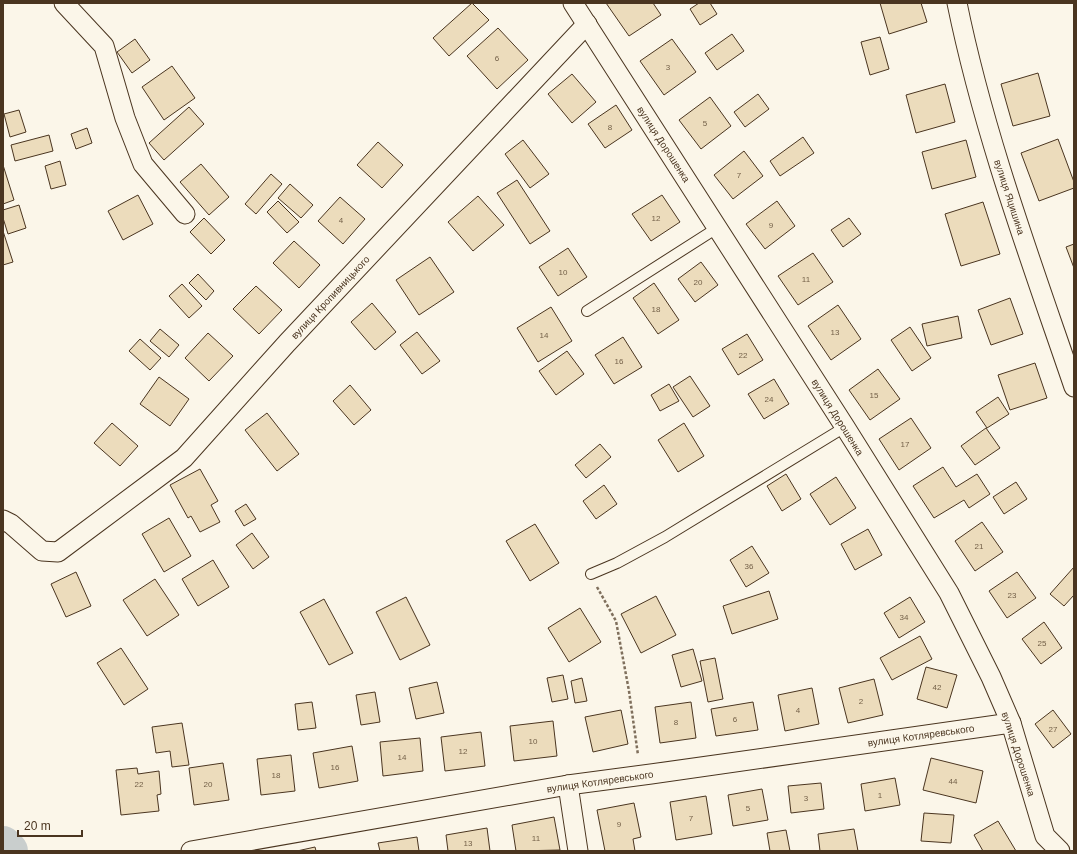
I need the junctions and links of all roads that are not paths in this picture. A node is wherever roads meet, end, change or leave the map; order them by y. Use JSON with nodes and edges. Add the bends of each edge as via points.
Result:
{"nodes":[{"id":1,"x":64,"y":3,"type":"edge"},
{"id":2,"x":573,"y":3,"type":"edge"},
{"id":3,"x":957,"y":3,"type":"edge"},
{"id":4,"x":587,"y":24,"type":"junction"},
{"id":5,"x":185,"y":214,"type":"dead end"},
{"id":6,"x":718,"y":228,"type":"junction"},
{"id":7,"x":587,"y":310,"type":"dead end"},
{"id":8,"x":1074,"y":387,"type":"edge"},
{"id":9,"x":845,"y":427,"type":"junction"},
{"id":10,"x":3,"y":520,"type":"edge"},
{"id":11,"x":591,"y":574,"type":"road end"},
{"id":12,"x":1011,"y":722,"type":"junction"},
{"id":13,"x":568,"y":785,"type":"junction"},
{"id":14,"x":191,"y":851,"type":"edge"},
{"id":15,"x":578,"y":851,"type":"edge"},
{"id":16,"x":1060,"y":851,"type":"edge"}],
"edges":[{"from":1,"to":5,"type":"street","via":[[104,46],[125,118],[143,164]]},
{"from":2,"to":4,"type":"street","name":"вулиця Дорошенка"},
{"from":3,"to":8,"type":"street","name":"вулиця Яцишина","via":[[998,164]]},
{"from":4,"to":6,"type":"street","name":"вулиця Дорошенка"},
{"from":4,"to":10,"type":"street","name":"вулиця Кропивницького","via":[[287,343],[184,458],[58,552],[42,551]]},
{"from":6,"to":7,"type":"lane"},
{"from":6,"to":9,"type":"street","name":"вулиця Дорошенка"},
{"from":9,"to":11,"type":"lane","via":[[665,537]]},
{"from":9,"to":12,"type":"street","name":"вулиця Дорошенка","via":[[949,593]]},
{"from":12,"to":13,"type":"street","name":"вулиця Котляревського"},
{"from":12,"to":16,"type":"street","name":"вулиця Дорошенка","via":[[1045,836]]},
{"from":13,"to":14,"type":"street","name":"вулиця Котляревського"},
{"from":13,"to":15,"type":"street"}]}
